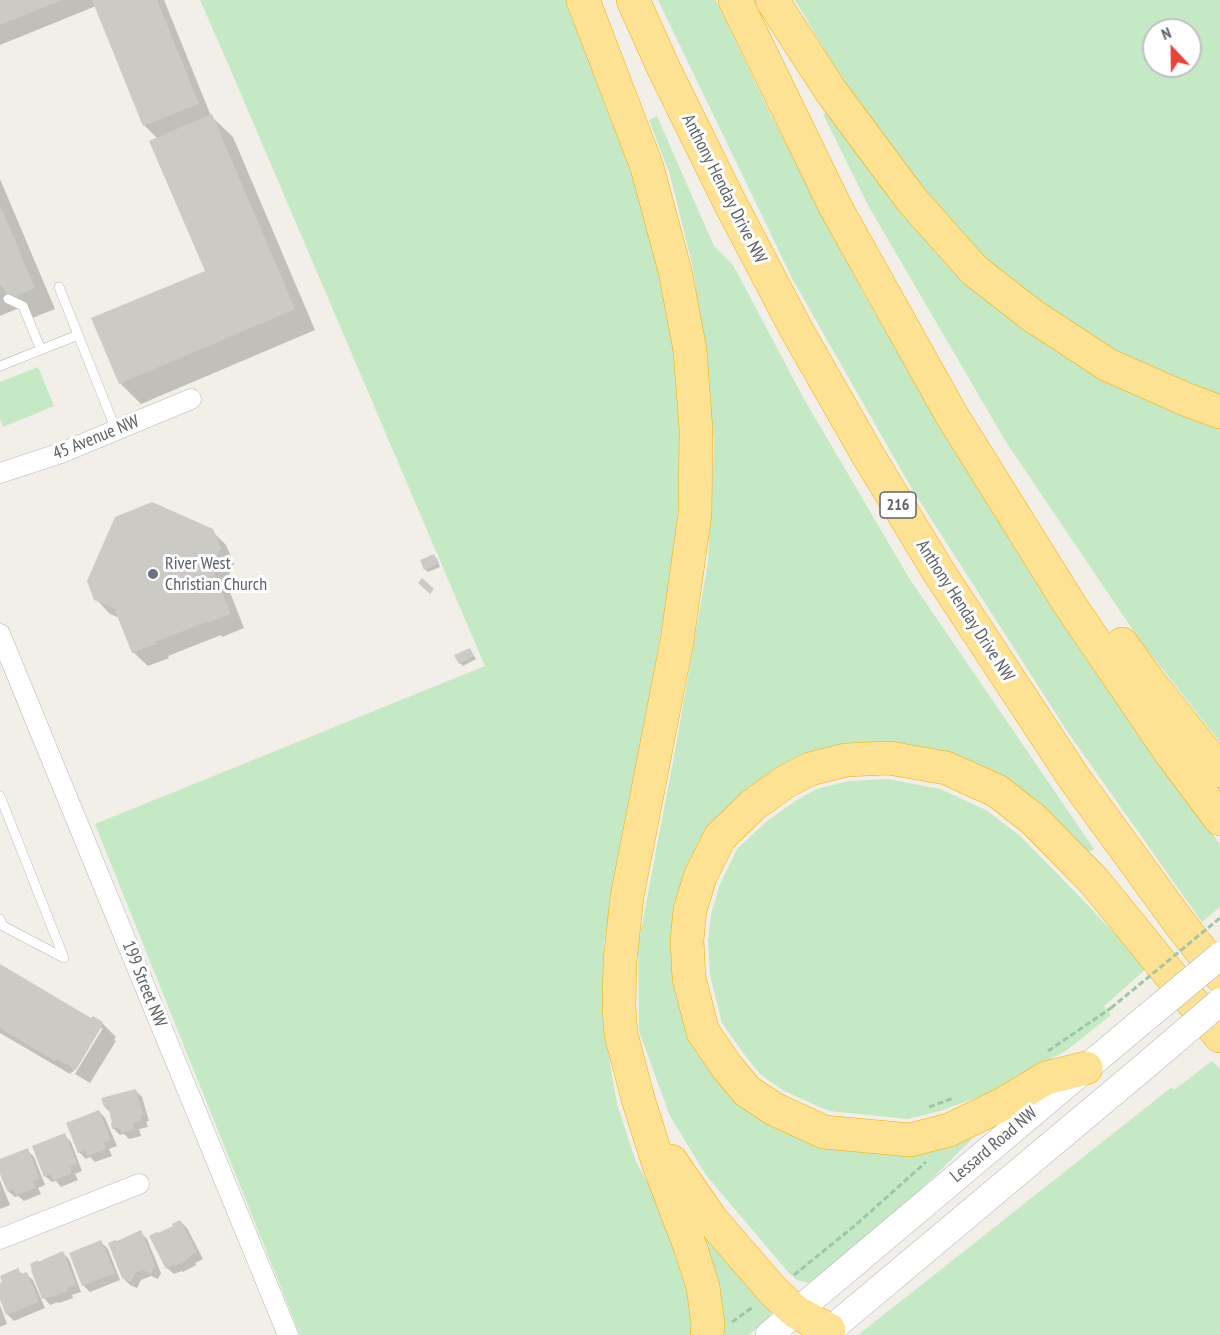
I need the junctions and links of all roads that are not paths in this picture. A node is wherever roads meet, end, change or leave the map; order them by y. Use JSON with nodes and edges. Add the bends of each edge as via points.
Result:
{"nodes":[{"id":1,"x":583,"y":0,"type":"edge"},
{"id":2,"x":633,"y":0,"type":"edge"},
{"id":3,"x":735,"y":0,"type":"edge"},
{"id":4,"x":772,"y":0,"type":"edge"},
{"id":5,"x":59,"y":287,"type":"dead end"},
{"id":6,"x":8,"y":299,"type":"dead end"},
{"id":7,"x":78,"y":335,"type":"junction"},
{"id":8,"x":41,"y":350,"type":"junction"},
{"id":9,"x":917,"y":355,"type":"junction"},
{"id":10,"x":0,"y":366,"type":"edge"},
{"id":11,"x":191,"y":399,"type":"dead end"},
{"id":12,"x":1220,"y":412,"type":"edge"},
{"id":13,"x":116,"y":430,"type":"junction"},
{"id":14,"x":0,"y":473,"type":"edge"},
{"id":15,"x":0,"y":634,"type":"edge"},
{"id":16,"x":1220,"y":771,"type":"edge"},
{"id":17,"x":0,"y":796,"type":"edge"},
{"id":18,"x":1220,"y":819,"type":"edge"},
{"id":19,"x":0,"y":919,"type":"edge"},
{"id":20,"x":1220,"y":956,"type":"edge"},
{"id":21,"x":1220,"y":975,"type":"edge"},
{"id":22,"x":1220,"y":1002,"type":"edge"},
{"id":23,"x":1220,"y":1036,"type":"edge"},
{"id":24,"x":1086,"y":1068,"type":"junction"},
{"id":25,"x":638,"y":1099,"type":"junction"},
{"id":26,"x":139,"y":1184,"type":"dead end"},
{"id":27,"x":0,"y":1239,"type":"edge"},
{"id":28,"x":785,"y":1302,"type":"junction"},
{"id":29,"x":716,"y":1330,"type":"edge"},
{"id":30,"x":826,"y":1333,"type":"edge"},
{"id":31,"x":288,"y":1335,"type":"edge"},
{"id":32,"x":769,"y":1335,"type":"edge"}],
"edges":[{"from":1,"to":25,"type":"highway","via":[[647,167],[669,248],[690,350],[696,430],[695,514],[681,618],[627,897],[620,961],[621,1034]]},
{"from":2,"to":21,"type":"highway","name":"Anthony Henday Drive NW","number":"216","via":[[729,201],[875,467],[1074,778]]},
{"from":3,"to":9,"type":"highway","via":[[836,208]]},
{"from":4,"to":12,"type":"highway","via":[[830,90],[911,199],[974,270],[1033,316],[1108,365]]},
{"from":5,"to":7,"type":"lane"},
{"from":6,"to":8,"type":"lane","via":[[22,306]]},
{"from":7,"to":8,"type":"lane"},
{"from":7,"to":13,"type":"lane"},
{"from":8,"to":10,"type":"lane"},
{"from":9,"to":16,"type":"highway","via":[[1012,483],[1147,679]]},
{"from":9,"to":18,"type":"highway","via":[[1070,605]]},
{"from":11,"to":13,"type":"street","name":"45 Avenue NW"},
{"from":13,"to":14,"type":"street","name":"45 Avenue NW"},
{"from":15,"to":31,"type":"street","name":"199 Street NW"},
{"from":17,"to":19,"type":"lane","via":[[64,958],[3,926]]},
{"from":20,"to":24,"type":"main road","name":"Lessard Road NW","bridge":true},
{"from":22,"to":30,"type":"main road","name":"Lessard Road NW","bridge":true},
{"from":23,"to":24,"type":"highway","via":[[1094,881],[1033,819],[997,791],[946,768],[889,758],[846,760],[810,769],[753,805],[720,837],[700,877],[690,910],[689,978],[703,1032],[747,1091],[774,1109],[824,1132],[910,1140],[949,1130],[1046,1078]]},
{"from":24,"to":28,"type":"main road","name":"Lessard Road NW"},
{"from":25,"to":28,"type":"highway","via":[[655,1135],[711,1219]]},
{"from":25,"to":29,"type":"highway","via":[[692,1250],[708,1324]]},
{"from":26,"to":27,"type":"street"},
{"from":28,"to":30,"type":"highway"},
{"from":28,"to":32,"type":"main road","name":"Lessard Road NW"}]}
